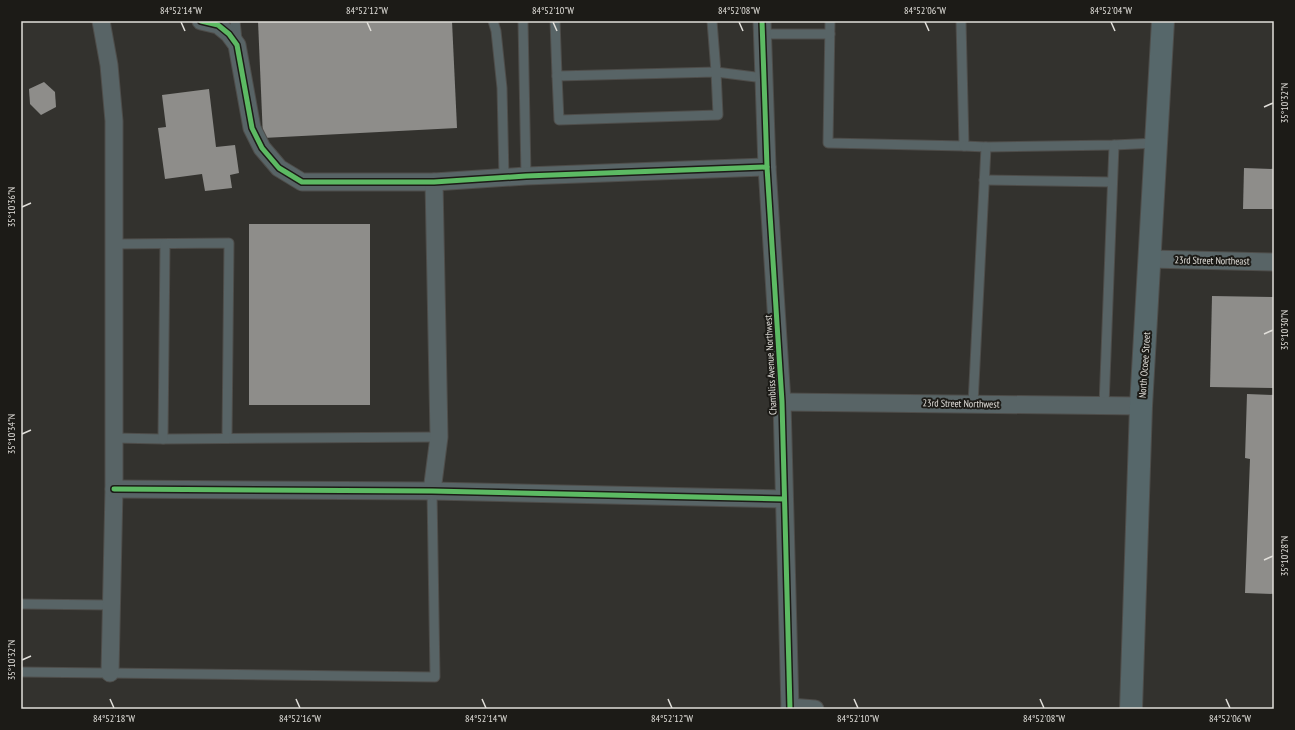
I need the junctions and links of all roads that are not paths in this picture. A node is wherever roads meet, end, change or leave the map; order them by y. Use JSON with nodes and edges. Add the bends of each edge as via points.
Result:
{"nodes":[{"id":1,"x":100,"y":21,"type":"edge"},
{"id":2,"x":201,"y":21,"type":"edge"},
{"id":3,"x":236,"y":21,"type":"edge"},
{"id":4,"x":493,"y":21,"type":"edge"},
{"id":5,"x":523,"y":21,"type":"edge"},
{"id":6,"x":555,"y":21,"type":"edge"},
{"id":7,"x":712,"y":21,"type":"edge"},
{"id":8,"x":830,"y":21,"type":"edge"},
{"id":9,"x":961,"y":21,"type":"edge"},
{"id":10,"x":1163,"y":21,"type":"edge"},
{"id":11,"x":762,"y":27,"type":"edge"},
{"id":12,"x":830,"y":34,"type":"junction"},
{"id":13,"x":237,"y":45,"type":"junction"},
{"id":14,"x":716,"y":72,"type":"junction"},
{"id":15,"x":557,"y":76,"type":"junction"},
{"id":16,"x":764,"y":78,"type":"junction"},
{"id":17,"x":1157,"y":143,"type":"junction"},
{"id":18,"x":1114,"y":145,"type":"junction"},
{"id":19,"x":964,"y":146,"type":"junction"},
{"id":20,"x":986,"y":147,"type":"junction"},
{"id":21,"x":766,"y":167,"type":"junction"},
{"id":22,"x":526,"y":176,"type":"junction"},
{"id":23,"x":504,"y":177,"type":"junction"},
{"id":24,"x":984,"y":180,"type":"junction"},
{"id":25,"x":434,"y":182,"type":"junction"},
{"id":26,"x":1112,"y":182,"type":"junction"},
{"id":27,"x":114,"y":244,"type":"junction"},
{"id":28,"x":165,"y":244,"type":"junction"},
{"id":29,"x":1150,"y":259,"type":"junction"},
{"id":30,"x":1274,"y":262,"type":"edge"},
{"id":31,"x":782,"y":402,"type":"junction"},
{"id":32,"x":974,"y":404,"type":"junction"},
{"id":33,"x":1104,"y":406,"type":"junction"},
{"id":34,"x":1141,"y":406,"type":"junction"},
{"id":35,"x":439,"y":437,"type":"junction"},
{"id":36,"x":114,"y":438,"type":"junction"},
{"id":37,"x":227,"y":438,"type":"junction"},
{"id":38,"x":163,"y":440,"type":"junction"},
{"id":39,"x":114,"y":489,"type":"junction"},
{"id":40,"x":432,"y":491,"type":"junction"},
{"id":41,"x":784,"y":499,"type":"junction"},
{"id":42,"x":21,"y":604,"type":"edge"},
{"id":43,"x":111,"y":605,"type":"junction"},
{"id":44,"x":21,"y":672,"type":"edge"},
{"id":45,"x":110,"y":673,"type":"junction"},
{"id":46,"x":790,"y":708,"type":"edge"},
{"id":47,"x":815,"y":709,"type":"edge"},
{"id":48,"x":1131,"y":709,"type":"edge"}],
"edges":[{"from":1,"to":27,"type":"street","via":[[109,66],[114,121]]},
{"from":2,"to":13,"type":"street","via":[[218,25]]},
{"from":3,"to":13,"type":"lane"},
{"from":4,"to":23,"type":"lane","via":[[502,88]]},
{"from":5,"to":22,"type":"lane"},
{"from":6,"to":15,"type":"lane"},
{"from":7,"to":14,"type":"lane"},
{"from":8,"to":12,"type":"lane"},
{"from":9,"to":19,"type":"lane"},
{"from":10,"to":17,"type":"main road","name":"North Ocoee Street"},
{"from":11,"to":12,"type":"lane"},
{"from":11,"to":16,"type":"street","name":"Chambliss Avenue Northwest"},
{"from":12,"to":19,"type":"lane","via":[[828,143]]},
{"from":13,"to":25,"type":"street","via":[[252,128],[262,148],[279,168],[302,182]]},
{"from":14,"to":15,"type":"lane"},
{"from":14,"to":15,"type":"lane","via":[[718,115],[567,120],[560,120]]},
{"from":14,"to":16,"type":"lane"},
{"from":16,"to":21,"type":"street","name":"Chambliss Avenue Northwest"},
{"from":17,"to":18,"type":"lane"},
{"from":17,"to":29,"type":"main road","name":"North Ocoee Street"},
{"from":18,"to":20,"type":"lane"},
{"from":18,"to":26,"type":"lane"},
{"from":19,"to":20,"type":"lane"},
{"from":20,"to":24,"type":"lane"},
{"from":21,"to":22,"type":"street"},
{"from":21,"to":31,"type":"street","name":"Chambliss Avenue Northwest"},
{"from":22,"to":23,"type":"street"},
{"from":23,"to":25,"type":"street"},
{"from":24,"to":26,"type":"lane"},
{"from":24,"to":32,"type":"lane"},
{"from":25,"to":35,"type":"street"},
{"from":26,"to":33,"type":"lane"},
{"from":27,"to":28,"type":"lane"},
{"from":27,"to":36,"type":"street"},
{"from":28,"to":37,"type":"lane","via":[[229,243]]},
{"from":28,"to":38,"type":"lane"},
{"from":29,"to":30,"type":"street","name":"23rd Street Northeast"},
{"from":29,"to":34,"type":"main road","name":"North Ocoee Street"},
{"from":31,"to":32,"type":"street","name":"23rd Street Northwest"},
{"from":31,"to":41,"type":"street","name":"Chambliss Avenue Northwest"},
{"from":32,"to":33,"type":"street","name":"23rd Street Northwest"},
{"from":33,"to":34,"type":"street","name":"23rd Street Northwest"},
{"from":34,"to":48,"type":"main road","name":"North Ocoee Street"},
{"from":35,"to":37,"type":"lane"},
{"from":35,"to":40,"type":"street"},
{"from":36,"to":38,"type":"lane"},
{"from":36,"to":39,"type":"street"},
{"from":37,"to":38,"type":"lane"},
{"from":39,"to":40,"type":"street"},
{"from":39,"to":43,"type":"street"},
{"from":40,"to":41,"type":"street"},
{"from":40,"to":45,"type":"lane","via":[[435,677]]},
{"from":41,"to":46,"type":"street","name":"Chambliss Avenue Northwest"},
{"from":42,"to":43,"type":"lane"},
{"from":43,"to":45,"type":"street"},
{"from":44,"to":45,"type":"lane"},
{"from":46,"to":47,"type":"street"}]}
